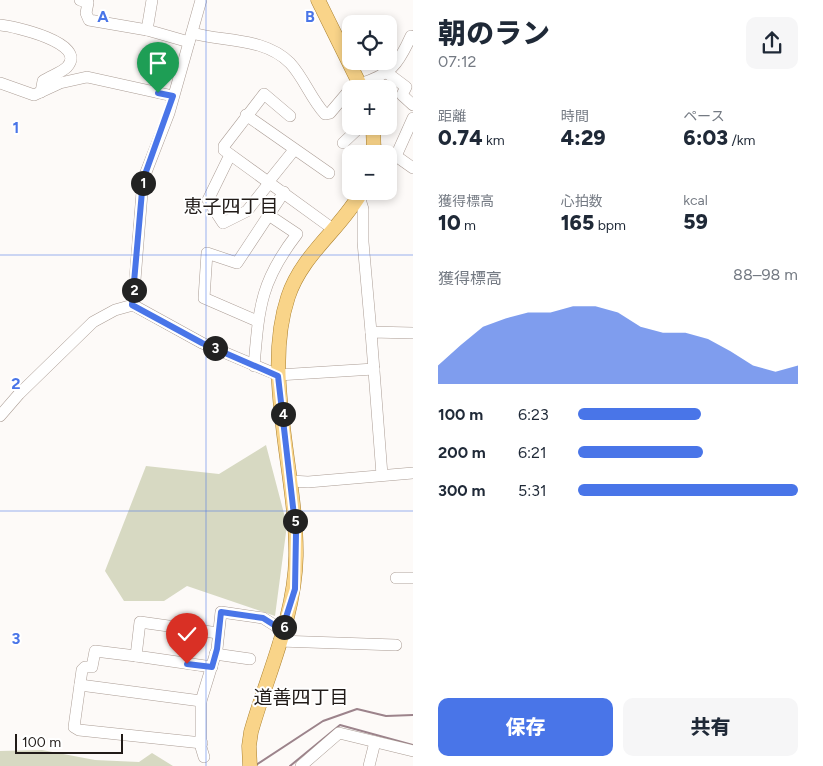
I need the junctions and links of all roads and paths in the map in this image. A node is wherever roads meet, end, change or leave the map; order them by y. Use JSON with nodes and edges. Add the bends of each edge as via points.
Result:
{"nodes":[{"id":1,"x":152,"y":0,"type":"edge"},
{"id":2,"x":201,"y":0,"type":"edge"},
{"id":3,"x":318,"y":0,"type":"edge"},
{"id":4,"x":86,"y":1,"type":"edge"},
{"id":5,"x":0,"y":26,"type":"edge"},
{"id":6,"x":147,"y":30,"type":"junction"},
{"id":7,"x":412,"y":33,"type":"edge"},
{"id":8,"x":191,"y":38,"type":"junction"},
{"id":9,"x":386,"y":72,"type":"junction"},
{"id":10,"x":358,"y":80,"type":"edge"},
{"id":11,"x":373,"y":80,"type":"edge"},
{"id":12,"x":0,"y":83,"type":"edge"},
{"id":13,"x":41,"y":92,"type":"junction"},
{"id":14,"x":173,"y":96,"type":"junction"},
{"id":15,"x":342,"y":101,"type":"edge"},
{"id":16,"x":413,"y":104,"type":"edge"},
{"id":17,"x":246,"y":115,"type":"junction"},
{"id":18,"x":290,"y":116,"type":"dead end"},
{"id":19,"x":413,"y":118,"type":"edge"},
{"id":20,"x":352,"y":135,"type":"edge"},
{"id":21,"x":344,"y":143,"type":"dead end"},
{"id":22,"x":294,"y":150,"type":"junction"},
{"id":23,"x":397,"y":154,"type":"edge"},
{"id":24,"x":230,"y":155,"type":"junction"},
{"id":25,"x":397,"y":157,"type":"edge"},
{"id":26,"x":413,"y":168,"type":"edge"},
{"id":27,"x":329,"y":173,"type":"dead end"},
{"id":28,"x":270,"y":182,"type":"junction"},
{"id":29,"x":284,"y":192,"type":"junction"},
{"id":30,"x":355,"y":200,"type":"edge"},
{"id":31,"x":361,"y":200,"type":"edge"},
{"id":32,"x":270,"y":216,"type":"junction"},
{"id":33,"x":333,"y":229,"type":"junction"},
{"id":34,"x":132,"y":305,"type":"junction"},
{"id":35,"x":258,"y":321,"type":"junction"},
{"id":36,"x":371,"y":332,"type":"junction"},
{"id":37,"x":413,"y":332,"type":"edge"},
{"id":38,"x":254,"y":366,"type":"junction"},
{"id":39,"x":374,"y":369,"type":"junction"},
{"id":40,"x":278,"y":376,"type":"junction"},
{"id":41,"x":0,"y":416,"type":"edge"},
{"id":42,"x":413,"y":473,"type":"edge"},
{"id":43,"x":382,"y":475,"type":"junction"},
{"id":44,"x":291,"y":482,"type":"junction"},
{"id":45,"x":396,"y":578,"type":"dead end"},
{"id":46,"x":413,"y":578,"type":"edge"},
{"id":47,"x":218,"y":633,"type":"junction"},
{"id":48,"x":281,"y":636,"type":"junction"},
{"id":49,"x":396,"y":645,"type":"dead end"},
{"id":50,"x":216,"y":654,"type":"junction"},
{"id":51,"x":136,"y":656,"type":"junction"},
{"id":52,"x":250,"y":659,"type":"dead end"},
{"id":53,"x":212,"y":667,"type":"junction"},
{"id":54,"x":80,"y":685,"type":"junction"},
{"id":55,"x":201,"y":701,"type":"junction"},
{"id":56,"x":375,"y":742,"type":"junction"},
{"id":57,"x":202,"y":743,"type":"junction"},
{"id":58,"x":413,"y":751,"type":"edge"},
{"id":59,"x":204,"y":757,"type":"dead end"},
{"id":60,"x":250,"y":766,"type":"edge"},
{"id":61,"x":301,"y":766,"type":"edge"},
{"id":62,"x":369,"y":766,"type":"edge"}],
"edges":[{"from":1,"to":6,"type":"street"},
{"from":2,"to":8,"type":"street"},
{"from":3,"to":10,"type":"main road"},
{"from":4,"to":6,"type":"street","via":[[89,20]]},
{"from":5,"to":13,"type":"street","via":[[47,37],[69,53],[67,67],[43,81]]},
{"from":6,"to":8,"type":"street"},
{"from":7,"to":9,"type":"street","via":[[398,63]]},
{"from":8,"to":14,"type":"street"},
{"from":8,"to":15,"type":"street","via":[[254,44],[280,57],[293,68],[325,114]]},
{"from":9,"to":11,"type":"street"},
{"from":9,"to":16,"type":"street","via":[[406,86],[402,95]]},
{"from":12,"to":13,"type":"street","via":[[27,94]]},
{"from":13,"to":14,"type":"street","via":[[60,83],[87,78]]},
{"from":14,"to":34,"type":"street","via":[[143,180]]},
{"from":17,"to":18,"type":"street","via":[[264,94]]},
{"from":17,"to":22,"type":"street"},
{"from":17,"to":24,"type":"street","via":[[224,146]]},
{"from":19,"to":23,"type":"street"},
{"from":20,"to":21,"type":"street"},
{"from":22,"to":27,"type":"street"},
{"from":22,"to":28,"type":"street"},
{"from":24,"to":28,"type":"street"},
{"from":24,"to":28,"type":"street","via":[[208,200],[223,223],[247,211]]},
{"from":25,"to":26,"type":"street"},
{"from":28,"to":29,"type":"street"},
{"from":29,"to":32,"type":"street"},
{"from":29,"to":33,"type":"street"},
{"from":30,"to":33,"type":"main road"},
{"from":31,"to":36,"type":"street"},
{"from":32,"to":35,"type":"street","via":[[297,234],[273,268],[261,300]]},
{"from":32,"to":35,"type":"street","via":[[237,263],[207,254],[204,298]]},
{"from":33,"to":40,"type":"main road","via":[[307,261],[289,294],[282,318]]},
{"from":34,"to":38,"type":"street"},
{"from":34,"to":41,"type":"street","via":[[93,322]]},
{"from":35,"to":38,"type":"street"},
{"from":36,"to":37,"type":"street"},
{"from":36,"to":39,"type":"street"},
{"from":38,"to":40,"type":"street"},
{"from":39,"to":40,"type":"street"},
{"from":39,"to":43,"type":"street"},
{"from":40,"to":44,"type":"main road"},
{"from":42,"to":43,"type":"street"},
{"from":43,"to":44,"type":"street"},
{"from":44,"to":48,"type":"main road","via":[[296,533],[295,589]]},
{"from":45,"to":46,"type":"street"},
{"from":47,"to":48,"type":"street","via":[[221,612],[263,618]]},
{"from":47,"to":50,"type":"street"},
{"from":47,"to":51,"type":"street","via":[[140,622]]},
{"from":48,"to":49,"type":"street"},
{"from":48,"to":60,"type":"main road","via":[[252,732]]},
{"from":50,"to":52,"type":"street"},
{"from":50,"to":53,"type":"street"},
{"from":51,"to":53,"type":"street"},
{"from":51,"to":54,"type":"street","via":[[95,651],[92,667],[82,670]]},
{"from":53,"to":55,"type":"street"},
{"from":54,"to":55,"type":"street"},
{"from":54,"to":57,"type":"street","via":[[74,724],[76,730]]},
{"from":55,"to":57,"type":"street"},
{"from":56,"to":58,"type":"street"},
{"from":56,"to":61,"type":"street","via":[[339,733]]},
{"from":56,"to":62,"type":"street"},
{"from":57,"to":59,"type":"street"}]}
